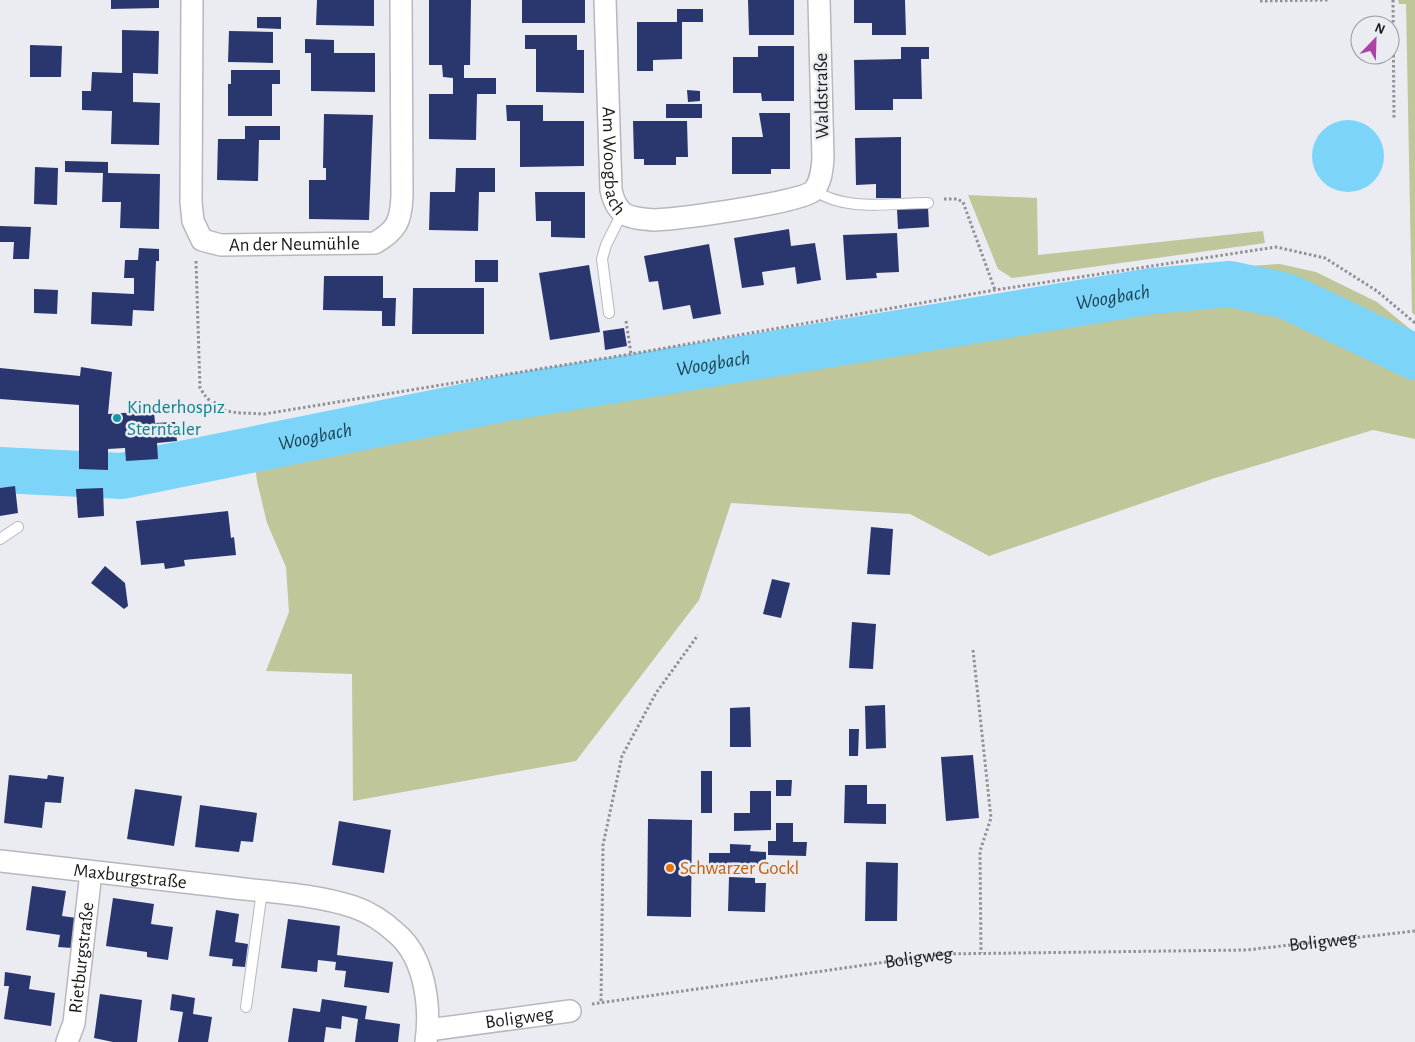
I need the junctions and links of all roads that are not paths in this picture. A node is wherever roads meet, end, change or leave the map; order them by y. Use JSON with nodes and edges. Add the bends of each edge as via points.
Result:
{"nodes":[{"id":1,"x":192,"y":0,"type":"edge"},
{"id":2,"x":401,"y":0,"type":"edge"},
{"id":3,"x":605,"y":0,"type":"edge"},
{"id":4,"x":819,"y":0,"type":"edge"},
{"id":5,"x":814,"y":190,"type":"junction"},
{"id":6,"x":928,"y":203,"type":"road end"},
{"id":7,"x":622,"y":213,"type":"junction"},
{"id":8,"x":609,"y":313,"type":"dead end"},
{"id":9,"x":18,"y":527,"type":"dead end"},
{"id":10,"x":0,"y":539,"type":"edge"},
{"id":11,"x":0,"y":861,"type":"edge"},
{"id":12,"x":91,"y":872,"type":"junction"},
{"id":13,"x":262,"y":891,"type":"junction"},
{"id":14,"x":246,"y":1007,"type":"dead end"},
{"id":15,"x":570,"y":1011,"type":"road end"},
{"id":16,"x":427,"y":1036,"type":"edge"},
{"id":17,"x":67,"y":1042,"type":"edge"}],
"edges":[{"from":1,"to":2,"type":"street","name":"An der Neumühle","via":[[193,221],[202,240],[222,245],[375,243],[390,234],[401,217],[402,196]]},
{"from":3,"to":7,"type":"street","name":"Am Woogbach","via":[[611,190],[614,204]]},
{"from":4,"to":5,"type":"street","name":"Waldstraße","via":[[823,159],[821,177]]},
{"from":5,"to":6,"type":"lane","via":[[841,203]]},
{"from":5,"to":7,"type":"street","name":"Am Woogbach","via":[[806,196],[777,202],[673,219],[636,218]]},
{"from":7,"to":8,"type":"lane","via":[[602,259]]},
{"from":9,"to":10,"type":"lane"},
{"from":11,"to":12,"type":"street","name":"Maxburgstraße"},
{"from":12,"to":13,"type":"street","name":"Maxburgstraße"},
{"from":12,"to":17,"type":"street","name":"Rietburgstraße","via":[[74,1023]]},
{"from":13,"to":14,"type":"lane"},
{"from":13,"to":16,"type":"street","name":"Maxburgstraße","via":[[327,900],[356,908],[397,934],[411,951],[422,976],[427,1000]]},
{"from":15,"to":16,"type":"street","name":"Boligweg"}]}
